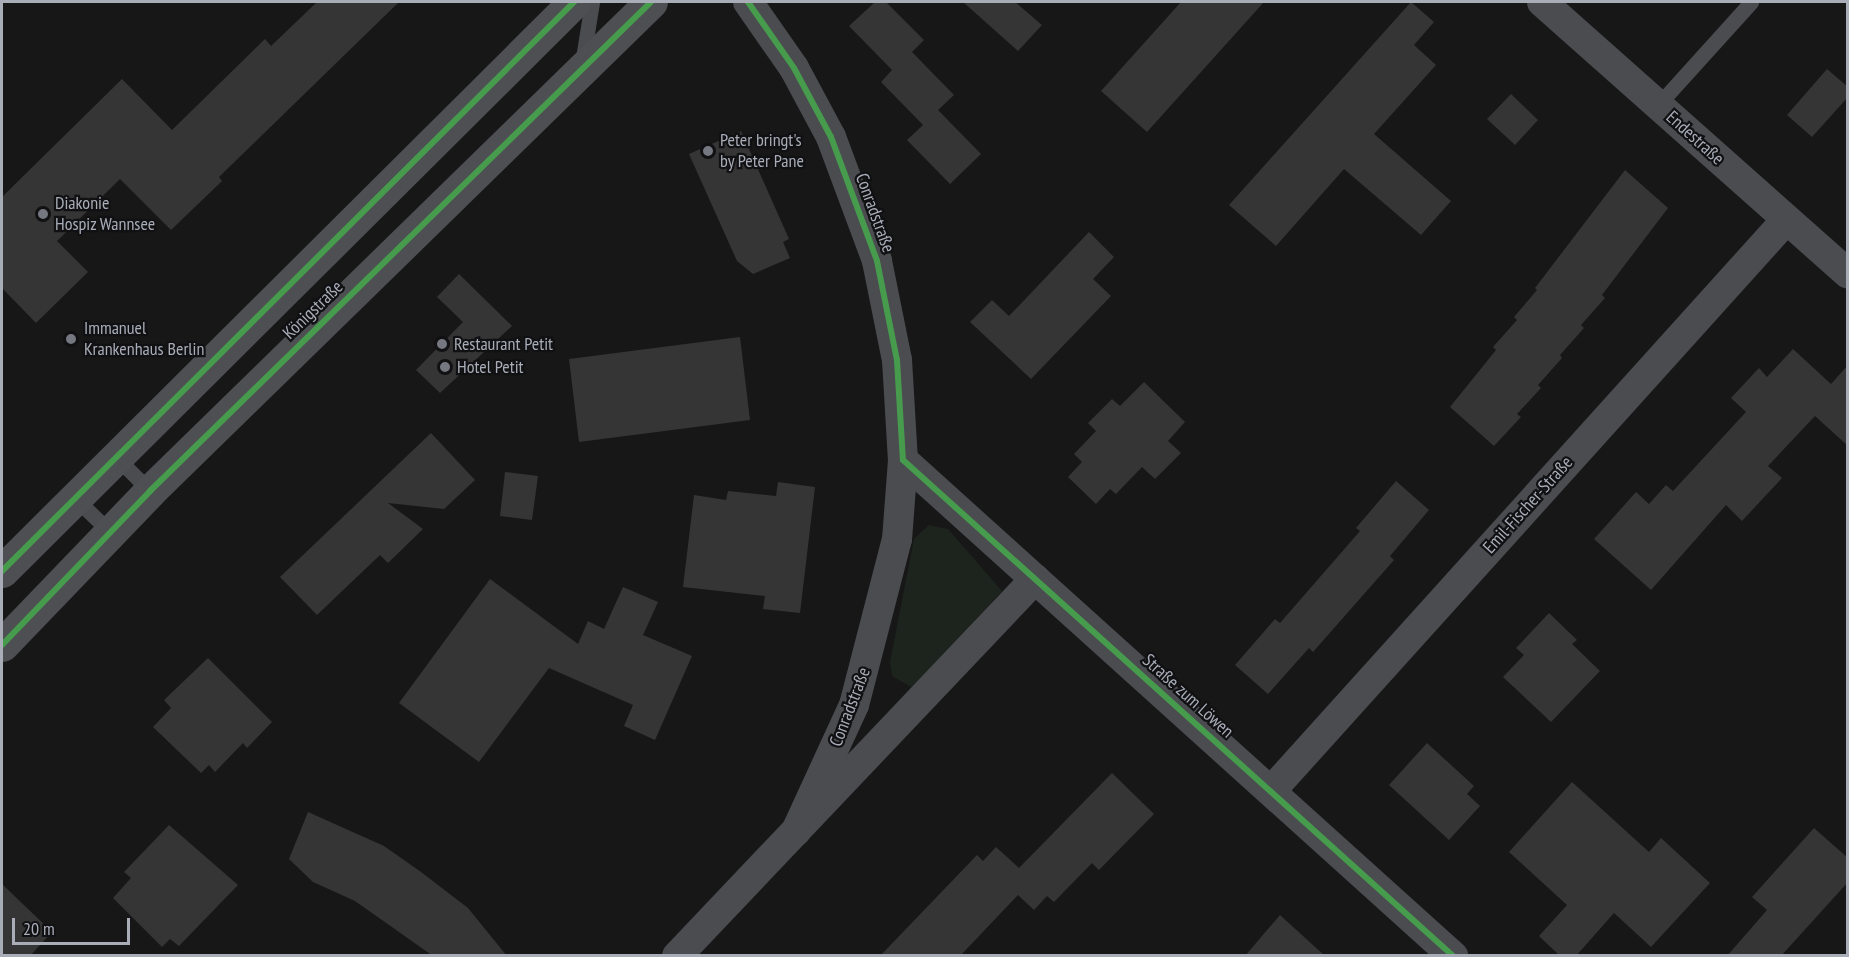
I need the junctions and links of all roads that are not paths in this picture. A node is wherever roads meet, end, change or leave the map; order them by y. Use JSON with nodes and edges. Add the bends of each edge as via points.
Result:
{"nodes":[{"id":1,"x":574,"y":2,"type":"edge"},
{"id":2,"x":592,"y":2,"type":"edge"},
{"id":3,"x":651,"y":2,"type":"edge"},
{"id":4,"x":748,"y":2,"type":"edge"},
{"id":5,"x":1542,"y":2,"type":"edge"},
{"id":6,"x":1751,"y":2,"type":"edge"},
{"id":7,"x":581,"y":69,"type":"junction"},
{"id":8,"x":1658,"y":105,"type":"junction"},
{"id":9,"x":1786,"y":220,"type":"junction"},
{"id":10,"x":1848,"y":274,"type":"edge"},
{"id":11,"x":114,"y":455,"type":"junction"},
{"id":12,"x":903,"y":460,"type":"junction"},
{"id":13,"x":150,"y":491,"type":"junction"},
{"id":14,"x":74,"y":497,"type":"junction"},
{"id":15,"x":110,"y":532,"type":"junction"},
{"id":16,"x":2,"y":571,"type":"edge"},
{"id":17,"x":1035,"y":579,"type":"junction"},
{"id":18,"x":2,"y":645,"type":"edge"},
{"id":19,"x":1271,"y":791,"type":"junction"},
{"id":20,"x":796,"y":831,"type":"junction"},
{"id":21,"x":677,"y":956,"type":"edge"},
{"id":22,"x":1453,"y":956,"type":"edge"}],
"edges":[{"from":1,"to":11,"type":"main road","name":"Königstraße"},
{"from":2,"to":7,"type":"lane"},
{"from":3,"to":7,"type":"main road","name":"Königstraße"},
{"from":4,"to":12,"type":"street","name":"Conradstraße","via":[[794,68],[831,137],[877,261],[897,360]]},
{"from":5,"to":8,"type":"street","name":"Endestraße"},
{"from":6,"to":8,"type":"lane"},
{"from":7,"to":13,"type":"main road","name":"Königstraße"},
{"from":8,"to":9,"type":"street","name":"Endestraße"},
{"from":9,"to":10,"type":"street","name":"Endestraße"},
{"from":9,"to":19,"type":"street","name":"Emil-Fischer-Straße"},
{"from":11,"to":13,"type":"lane"},
{"from":11,"to":14,"type":"main road","name":"Königstraße"},
{"from":12,"to":17,"type":"street","name":"Straße zum Löwen"},
{"from":12,"to":20,"type":"street","name":"Conradstraße","via":[[897,539],[867,662],[854,705]]},
{"from":13,"to":15,"type":"main road","name":"Königstraße"},
{"from":14,"to":15,"type":"lane"},
{"from":14,"to":16,"type":"main road","name":"Königstraße"},
{"from":15,"to":18,"type":"main road","name":"Königstraße"},
{"from":17,"to":19,"type":"street","name":"Straße zum Löwen"},
{"from":17,"to":20,"type":"street","name":"Conradstraße"},
{"from":19,"to":22,"type":"street","name":"Straße zum Löwen"},
{"from":20,"to":21,"type":"street","name":"Conradstraße"}]}
